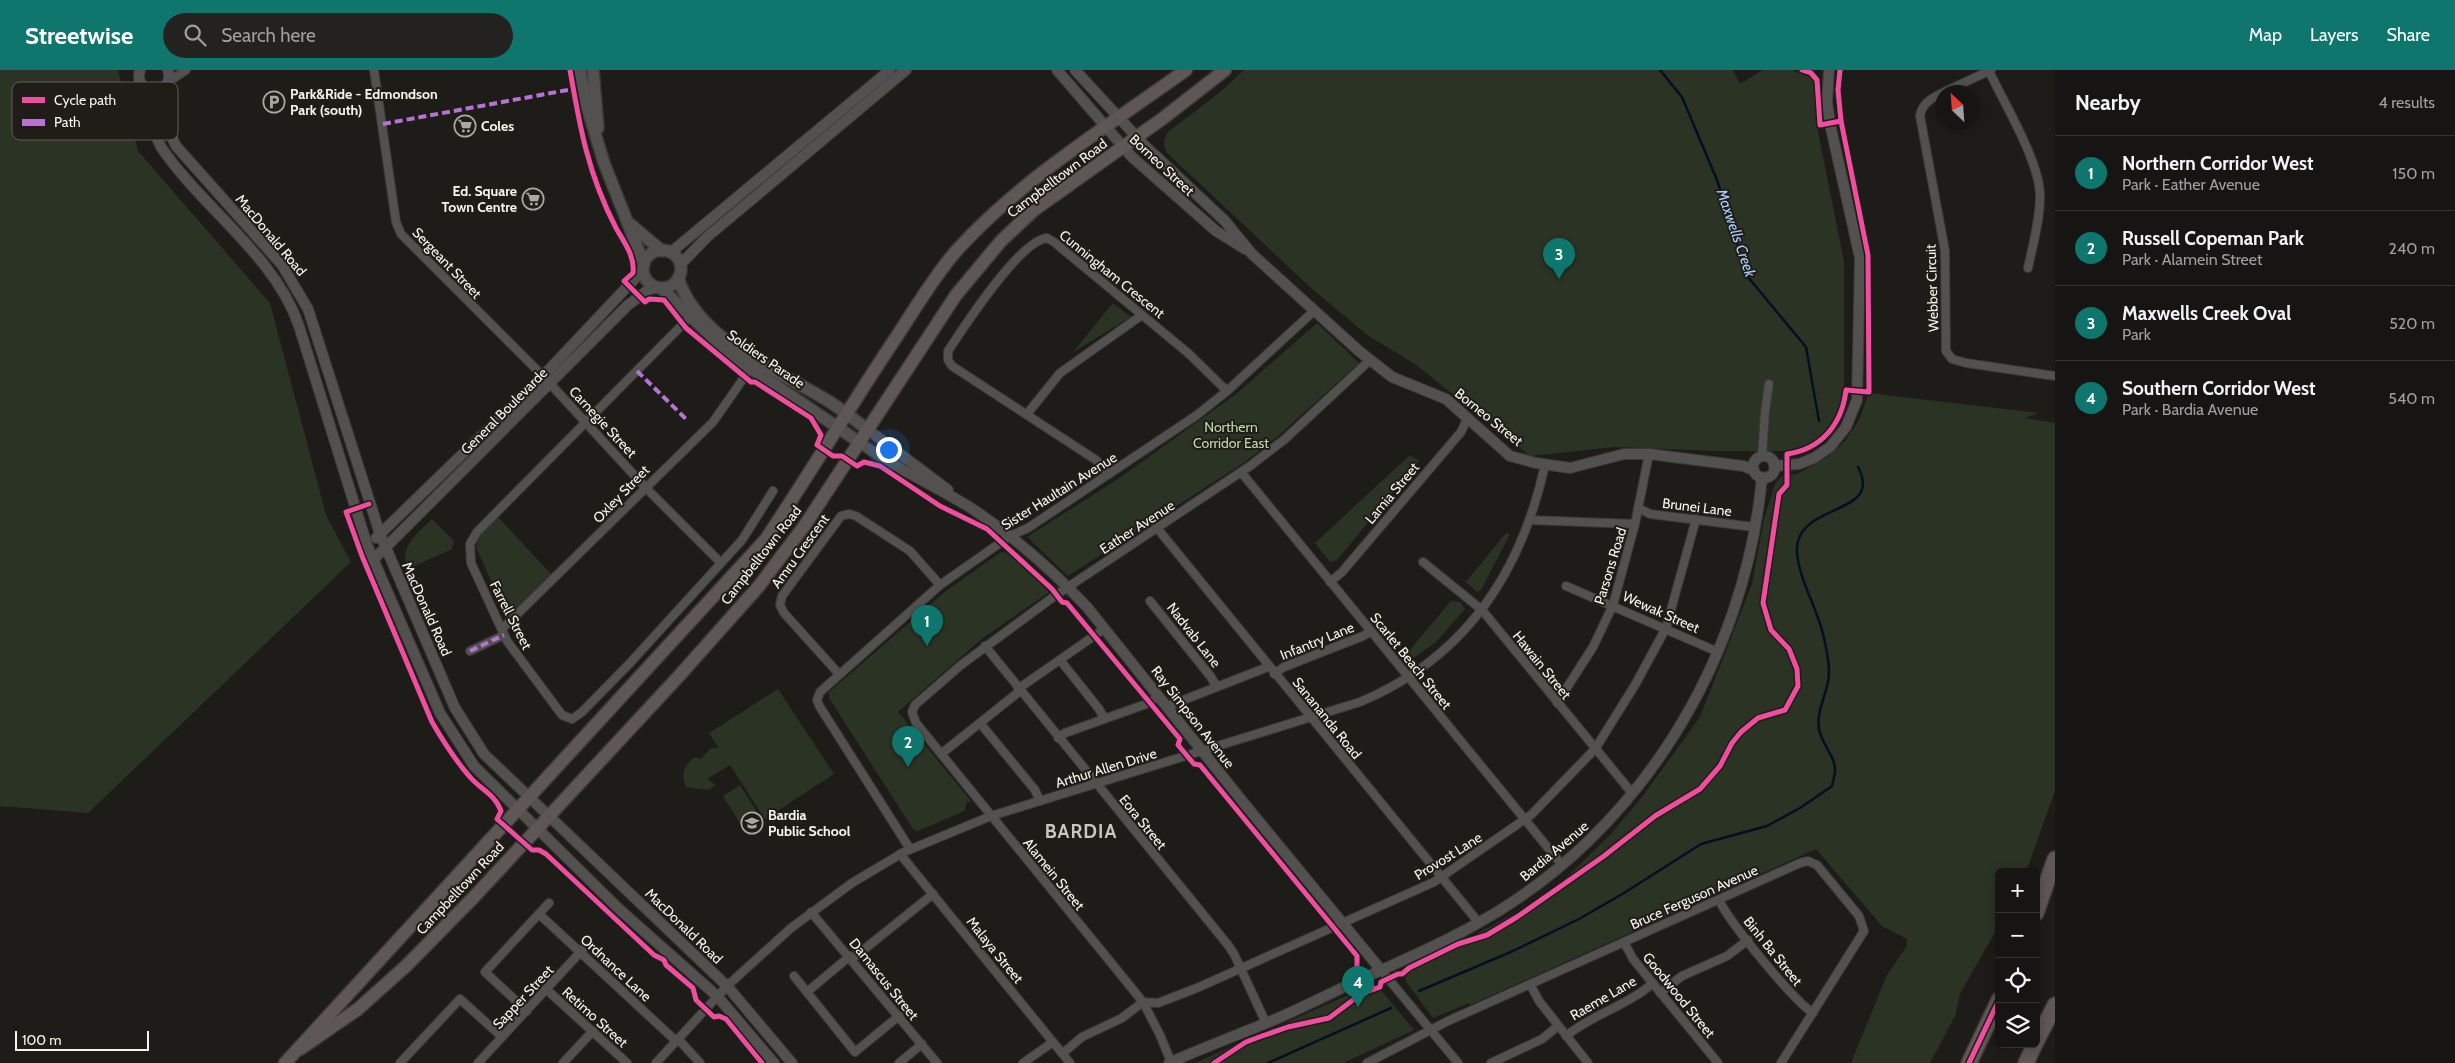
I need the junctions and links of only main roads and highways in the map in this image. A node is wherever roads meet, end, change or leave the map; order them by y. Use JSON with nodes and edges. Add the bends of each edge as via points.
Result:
{"nodes":[{"id":1,"x":580,"y":70,"type":"edge"},
{"id":2,"x":593,"y":70,"type":"edge"},
{"id":3,"x":1186,"y":70,"type":"edge"},
{"id":4,"x":1225,"y":70,"type":"edge"},
{"id":5,"x":599,"y":145,"type":"junction"},
{"id":6,"x":629,"y":223,"type":"junction"},
{"id":7,"x":666,"y":252,"type":"junction"},
{"id":8,"x":643,"y":267,"type":"junction"},
{"id":9,"x":678,"y":278,"type":"junction"},
{"id":10,"x":659,"y":288,"type":"junction"},
{"id":11,"x":724,"y":338,"type":"junction"},
{"id":12,"x":750,"y":369,"type":"junction"},
{"id":13,"x":846,"y":414,"type":"junction"},
{"id":14,"x":838,"y":427,"type":"junction"},
{"id":15,"x":867,"y":429,"type":"junction"},
{"id":16,"x":859,"y":442,"type":"junction"},
{"id":17,"x":2055,"y":859,"type":"edge"},
{"id":18,"x":2040,"y":902,"type":"edge"},
{"id":19,"x":1998,"y":1003,"type":"edge"},
{"id":20,"x":2055,"y":1004,"type":"edge"},
{"id":21,"x":2040,"y":1035,"type":"edge"},
{"id":22,"x":2034,"y":1048,"type":"edge"},
{"id":23,"x":300,"y":1049,"type":"junction"},
{"id":24,"x":285,"y":1063,"type":"edge"},
{"id":25,"x":1969,"y":1063,"type":"edge"},
{"id":26,"x":2026,"y":1063,"type":"edge"}],
"edges":[{"from":1,"to":5,"type":"main road"},
{"from":2,"to":5,"type":"main road"},
{"from":3,"to":13,"type":"main road","name":"Campbelltown Road","via":[[1006,202],[956,251]]},
{"from":4,"to":15,"type":"main road","name":"Campbelltown Road","via":[[1034,210],[1001,241],[956,295]]},
{"from":5,"to":6,"type":"main road"},
{"from":6,"to":7,"type":"main road"},
{"from":6,"to":8,"type":"main road"},
{"from":7,"to":8,"type":"main road","via":[[651,254]]},
{"from":7,"to":9,"type":"main road","via":[[678,260]]},
{"from":8,"to":10,"type":"main road","via":[[647,281]]},
{"from":9,"to":10,"type":"main road","via":[[671,285]]},
{"from":9,"to":11,"type":"main road","name":"Soldiers Parade","via":[[696,311]]},
{"from":10,"to":12,"type":"main road","name":"Soldiers Parade","via":[[708,335]]},
{"from":11,"to":12,"type":"main road","via":[[728,346],[750,360]]},
{"from":11,"to":13,"type":"main road","name":"Soldiers Parade"},
{"from":12,"to":14,"type":"main road","name":"Soldiers Parade"},
{"from":13,"to":14,"type":"main road","name":"Campbelltown Road"},
{"from":13,"to":15,"type":"main road","name":"Soldiers Parade"},
{"from":14,"to":16,"type":"main road","name":"Soldiers Parade"},
{"from":14,"to":23,"type":"main road","name":"Campbelltown Road","via":[[766,539]]},
{"from":15,"to":16,"type":"main road","name":"Campbelltown Road"},
{"from":16,"to":23,"type":"main road","name":"Campbelltown Road","via":[[806,526],[759,586],[679,676],[406,966],[358,1009]]},
{"from":17,"to":18,"type":"highway"},
{"from":19,"to":25,"type":"highway"},
{"from":20,"to":21,"type":"highway"},
{"from":22,"to":26,"type":"highway"},
{"from":23,"to":24,"type":"main road","name":"Campbelltown Road"}]}
